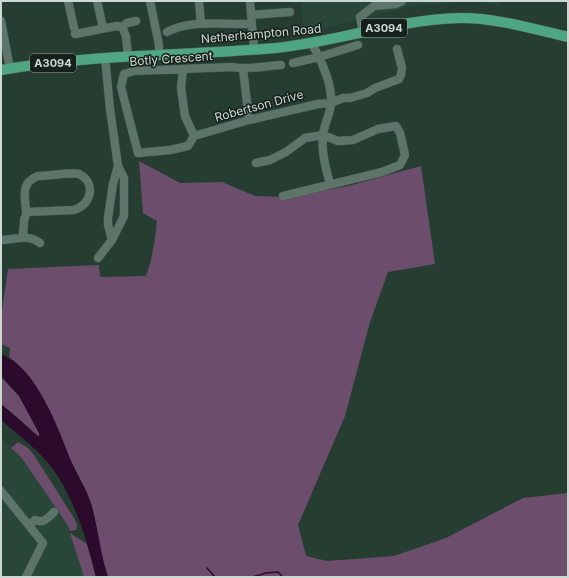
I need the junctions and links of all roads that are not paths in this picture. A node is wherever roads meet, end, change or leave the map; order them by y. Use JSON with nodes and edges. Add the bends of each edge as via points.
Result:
{"nodes":[{"id":1,"x":68,"y":1,"type":"edge"},
{"id":2,"x":97,"y":1,"type":"edge"},
{"id":3,"x":150,"y":1,"type":"edge"},
{"id":4,"x":199,"y":1,"type":"edge"},
{"id":5,"x":250,"y":1,"type":"edge"},
{"id":6,"x":402,"y":1,"type":"edge"},
{"id":7,"x":374,"y":3,"type":"edge"},
{"id":8,"x":290,"y":12,"type":"dead end"},
{"id":9,"x":251,"y":15,"type":"junction"},
{"id":10,"x":1,"y":21,"type":"edge"},
{"id":11,"x":136,"y":21,"type":"dead end"},
{"id":12,"x":200,"y":24,"type":"junction"},
{"id":13,"x":252,"y":24,"type":"junction"},
{"id":14,"x":122,"y":27,"type":"junction"},
{"id":15,"x":103,"y":28,"type":"junction"},
{"id":16,"x":167,"y":32,"type":"dead end"},
{"id":17,"x":363,"y":33,"type":"junction"},
{"id":18,"x":568,"y":37,"type":"edge"},
{"id":19,"x":312,"y":44,"type":"junction"},
{"id":20,"x":358,"y":45,"type":"dead end"},
{"id":21,"x":397,"y":49,"type":"dead end"},
{"id":22,"x":254,"y":50,"type":"junction"},
{"id":23,"x":159,"y":55,"type":"junction"},
{"id":24,"x":128,"y":56,"type":"junction"},
{"id":25,"x":105,"y":57,"type":"junction"},
{"id":26,"x":319,"y":57,"type":"junction"},
{"id":27,"x":292,"y":63,"type":"dead end"},
{"id":28,"x":281,"y":65,"type":"dead end"},
{"id":29,"x":243,"y":69,"type":"junction"},
{"id":30,"x":6,"y":70,"type":"edge"},
{"id":31,"x":183,"y":70,"type":"junction"},
{"id":32,"x":331,"y":103,"type":"junction"},
{"id":33,"x":249,"y":120,"type":"junction"},
{"id":34,"x":323,"y":135,"type":"junction"},
{"id":35,"x":194,"y":136,"type":"junction"},
{"id":36,"x":256,"y":163,"type":"dead end"},
{"id":37,"x":118,"y":166,"type":"junction"},
{"id":38,"x":330,"y":184,"type":"junction"},
{"id":39,"x":283,"y":196,"type":"dead end"},
{"id":40,"x":27,"y":212,"type":"junction"},
{"id":41,"x":23,"y":236,"type":"junction"},
{"id":42,"x":1,"y":240,"type":"edge"},
{"id":43,"x":112,"y":240,"type":"junction"},
{"id":44,"x":40,"y":243,"type":"dead end"},
{"id":45,"x":98,"y":258,"type":"dead end"},
{"id":46,"x":1,"y":491,"type":"edge"},
{"id":47,"x":54,"y":512,"type":"dead end"},
{"id":48,"x":29,"y":525,"type":"junction"},
{"id":49,"x":26,"y":577,"type":"edge"}],
"edges":[{"from":1,"to":15,"type":"street","via":[[75,31]]},
{"from":2,"to":15,"type":"street"},
{"from":3,"to":23,"type":"street"},
{"from":4,"to":12,"type":"street"},
{"from":5,"to":9,"type":"street"},
{"from":6,"to":7,"type":"street","via":[[396,4]]},
{"from":7,"to":17,"type":"street","via":[[360,17]]},
{"from":8,"to":9,"type":"street"},
{"from":9,"to":13,"type":"street"},
{"from":10,"to":30,"type":"street"},
{"from":11,"to":14,"type":"street"},
{"from":12,"to":13,"type":"street"},
{"from":12,"to":16,"type":"street","via":[[175,28]]},
{"from":13,"to":22,"type":"street"},
{"from":14,"to":15,"type":"street"},
{"from":14,"to":24,"type":"street","via":[[126,36]]},
{"from":17,"to":18,"type":"main road","name":"Netherhampton Road","number":"A3094","via":[[399,25],[462,18],[508,23]]},
{"from":17,"to":19,"type":"main road","name":"Netherhampton Road","number":"A3094"},
{"from":19,"to":22,"type":"main road","name":"Netherhampton Road","number":"A3094"},
{"from":19,"to":26,"type":"street"},
{"from":20,"to":26,"type":"street"},
{"from":21,"to":32,"type":"street","name":"Robertson Drive","via":[[402,68],[399,79]]},
{"from":22,"to":23,"type":"main road","name":"Netherhampton Road","number":"A3094"},
{"from":23,"to":24,"type":"main road","name":"Netherhampton Road","number":"A3094"},
{"from":24,"to":25,"type":"main road","name":"Netherhampton Road","number":"A3094"},
{"from":25,"to":30,"type":"main road","name":"Netherhampton Road","number":"A3094"},
{"from":25,"to":37,"type":"street"},
{"from":26,"to":27,"type":"street"},
{"from":26,"to":32,"type":"street"},
{"from":28,"to":29,"type":"street","name":"Botly Crescent"},
{"from":29,"to":31,"type":"street","name":"Botly Crescent","via":[[232,67]]},
{"from":29,"to":33,"type":"street"},
{"from":31,"to":35,"type":"street","via":[[181,88],[185,116]]},
{"from":31,"to":35,"type":"street","name":"Botly Crescent","via":[[134,71],[124,74],[121,87],[138,154],[188,146]]},
{"from":32,"to":33,"type":"street","name":"Robertson Drive"},
{"from":32,"to":34,"type":"street"},
{"from":33,"to":35,"type":"street","name":"Robertson Drive"},
{"from":34,"to":36,"type":"street","via":[[305,138],[286,152],[270,160]]},
{"from":34,"to":38,"type":"street","via":[[323,156]]},
{"from":34,"to":38,"type":"street","via":[[338,141],[353,140],[378,129],[396,126],[405,155],[400,165],[382,172]]},
{"from":37,"to":43,"type":"street","via":[[108,218]]},
{"from":37,"to":43,"type":"street","via":[[124,178],[124,216]]},
{"from":38,"to":39,"type":"street"},
{"from":40,"to":40,"type":"street","via":[[25,190],[32,178],[76,173],[89,184],[89,199],[80,208]]},
{"from":40,"to":41,"type":"street"},
{"from":41,"to":42,"type":"street","via":[[13,240]]},
{"from":41,"to":44,"type":"street"},
{"from":43,"to":45,"type":"street"},
{"from":46,"to":48,"type":"street"},
{"from":47,"to":48,"type":"street","via":[[42,522],[35,520]]},
{"from":48,"to":49,"type":"street","via":[[43,543]]}]}
